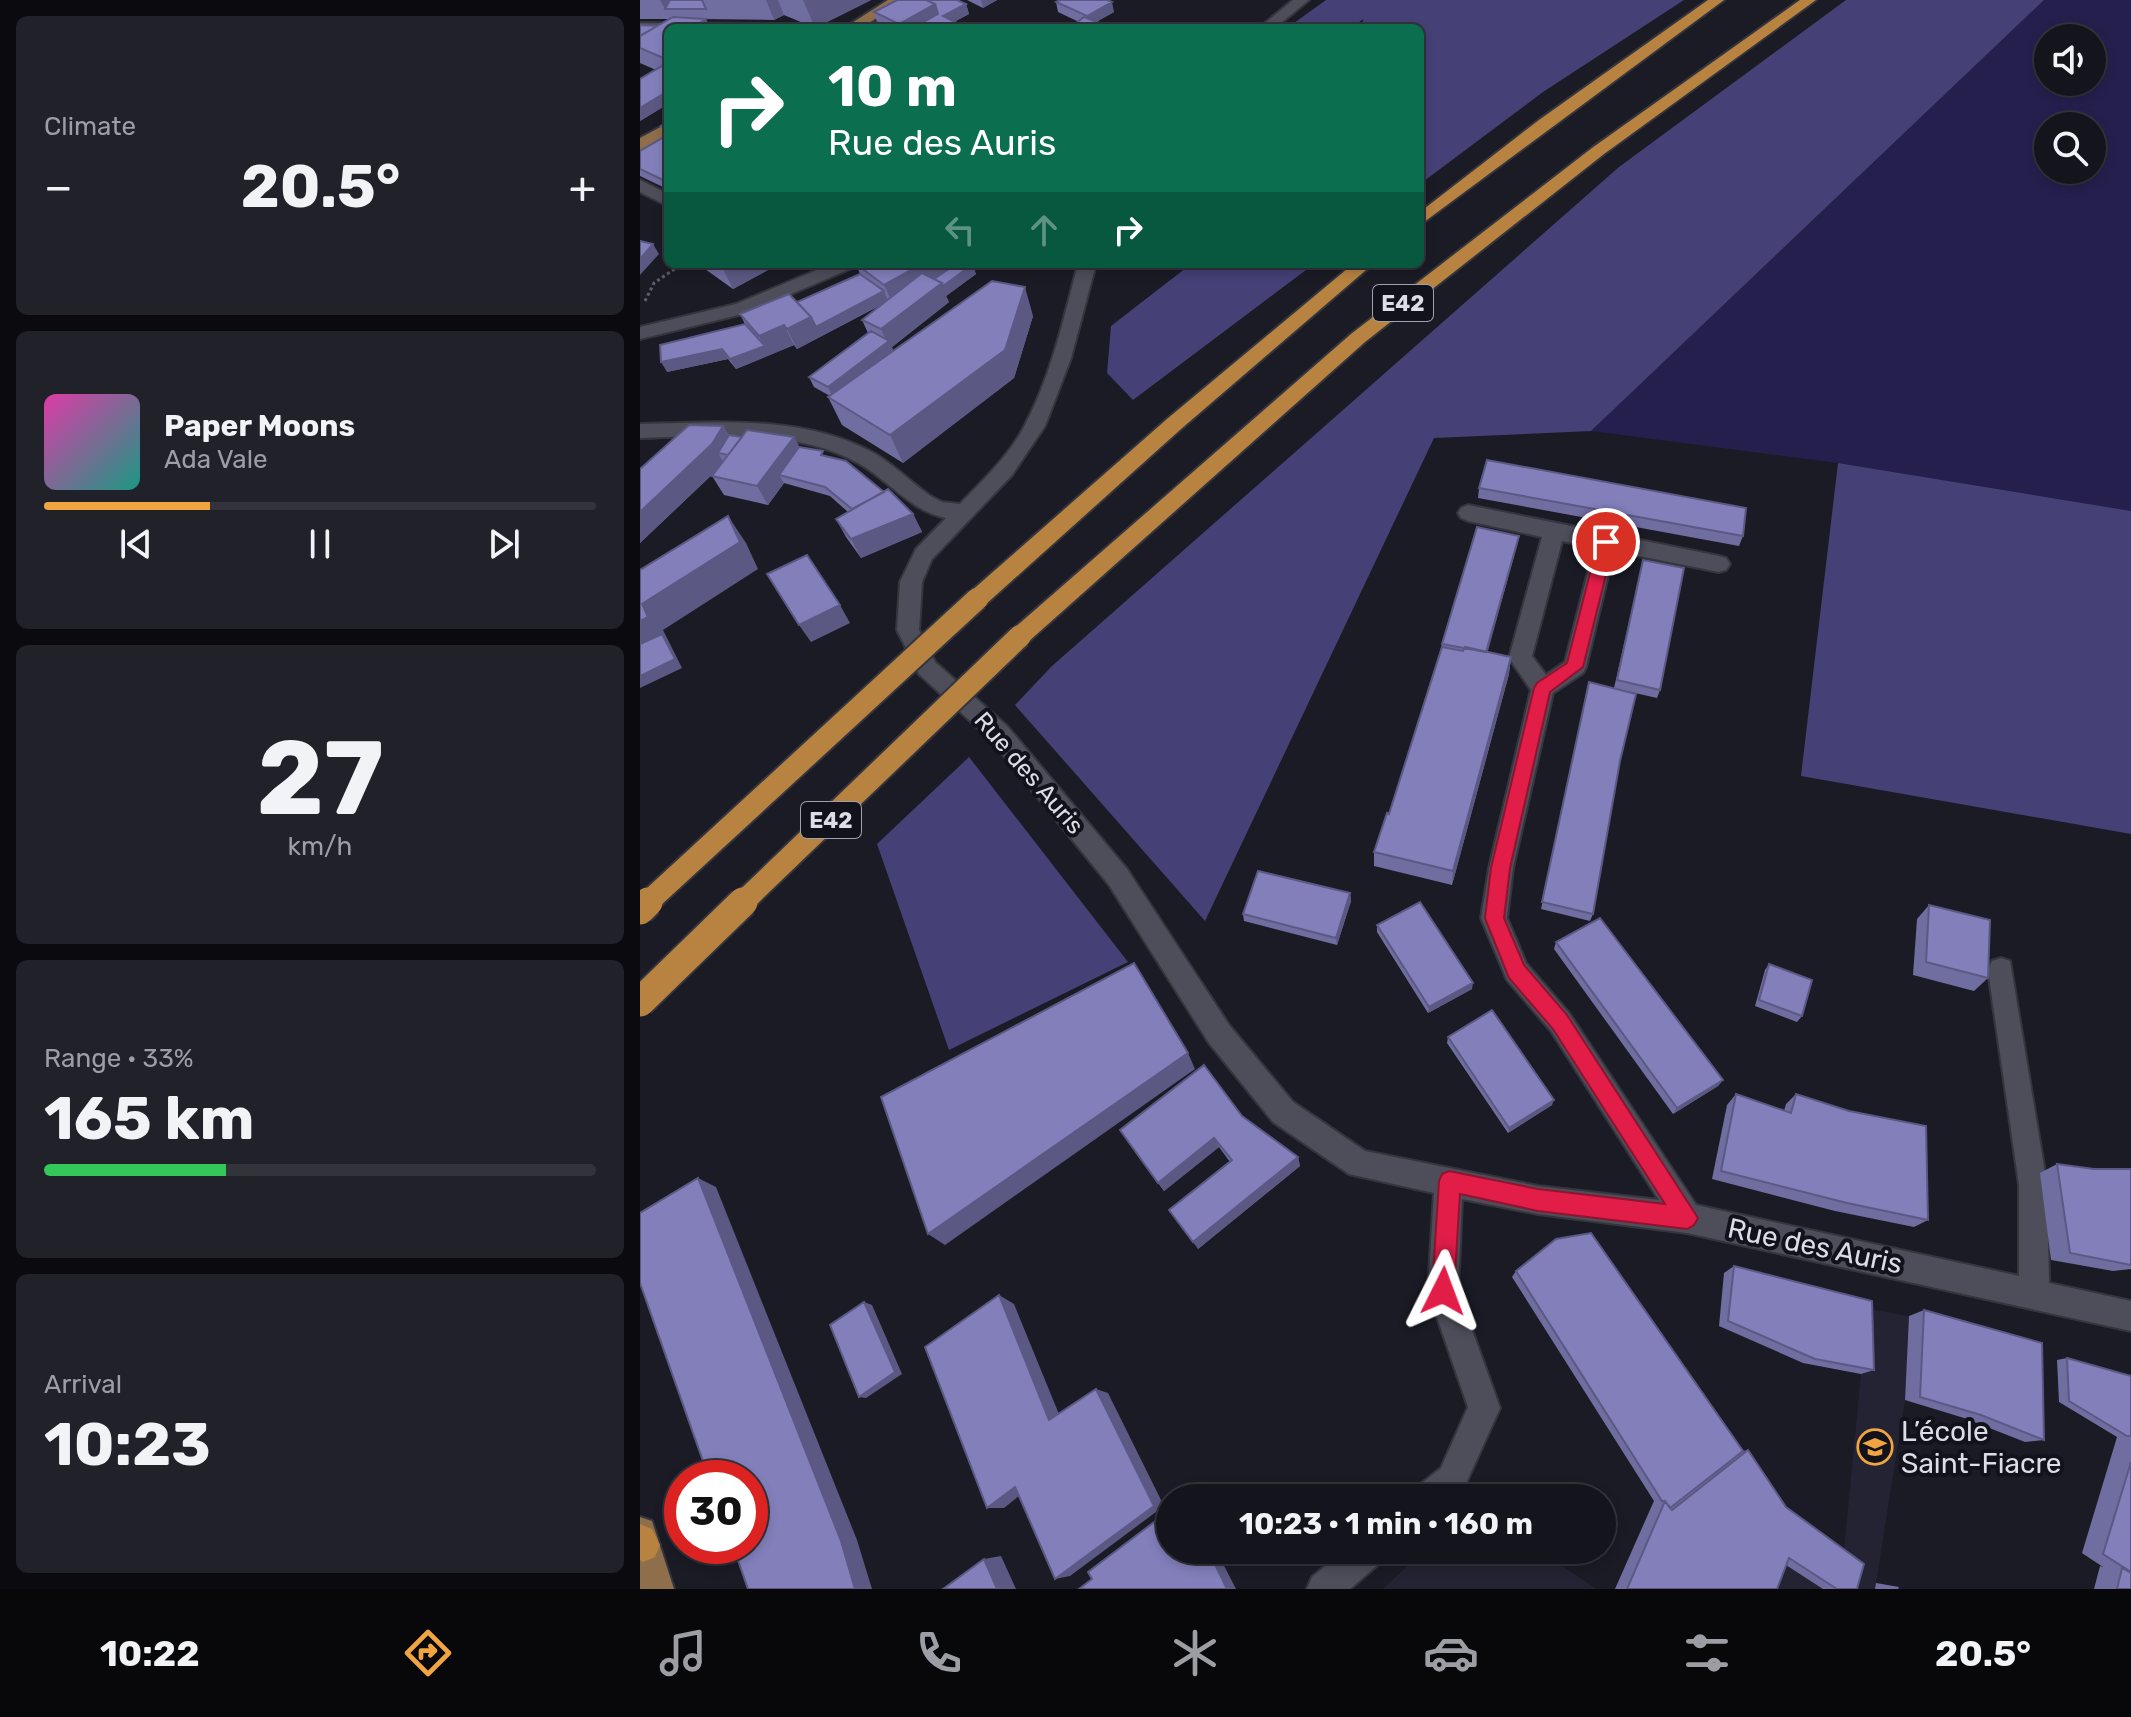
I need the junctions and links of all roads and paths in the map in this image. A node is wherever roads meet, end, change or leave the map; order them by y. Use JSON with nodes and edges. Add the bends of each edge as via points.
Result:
{"nodes":[{"id":1,"x":898,"y":0,"type":"edge"},
{"id":2,"x":1302,"y":0,"type":"edge"},
{"id":3,"x":1717,"y":0,"type":"edge"},
{"id":4,"x":1809,"y":0,"type":"edge"},
{"id":5,"x":858,"y":24,"type":"edge"},
{"id":6,"x":1271,"y":24,"type":"edge"},
{"id":7,"x":640,"y":27,"type":"edge"},
{"id":8,"x":664,"y":27,"type":"edge"},
{"id":9,"x":664,"y":130,"type":"edge"},
{"id":10,"x":640,"y":145,"type":"edge"},
{"id":11,"x":640,"y":185,"type":"edge"},
{"id":12,"x":664,"y":199,"type":"edge"},
{"id":13,"x":1424,"y":217,"type":"edge"},
{"id":14,"x":675,"y":268,"type":"edge"},
{"id":15,"x":837,"y":268,"type":"edge"},
{"id":16,"x":1086,"y":268,"type":"edge"},
{"id":17,"x":1359,"y":268,"type":"edge"},
{"id":18,"x":645,"y":303,"type":"dead end"},
{"id":19,"x":640,"y":333,"type":"edge"},
{"id":20,"x":640,"y":431,"type":"edge"},
{"id":21,"x":965,"y":512,"type":"junction"},
{"id":22,"x":1468,"y":513,"type":"dead end"},
{"id":23,"x":1554,"y":532,"type":"junction"},
{"id":24,"x":1606,"y":542,"type":"junction"},
{"id":25,"x":1719,"y":564,"type":"dead end"},
{"id":26,"x":1543,"y":688,"type":"junction"},
{"id":27,"x":640,"y":910,"type":"edge"},
{"id":28,"x":2001,"y":970,"type":"dead end"},
{"id":29,"x":640,"y":1002,"type":"edge"},
{"id":30,"x":1449,"y":1181,"type":"junction"},
{"id":31,"x":1687,"y":1218,"type":"junction"},
{"id":32,"x":2034,"y":1294,"type":"junction"},
{"id":33,"x":2131,"y":1316,"type":"edge"},
{"id":34,"x":1446,"y":1484,"type":"edge"},
{"id":35,"x":641,"y":1540,"type":"edge"},
{"id":36,"x":1353,"y":1564,"type":"edge"},
{"id":37,"x":657,"y":1589,"type":"edge"},
{"id":38,"x":1324,"y":1589,"type":"edge"}],
"edges":[{"from":1,"to":5,"type":"main road"},
{"from":2,"to":6,"type":"street"},
{"from":3,"to":13,"type":"highway"},
{"from":4,"to":29,"type":"highway","number":"E42","bridge":true,"via":[[1598,151],[1358,338],[1020,636]]},
{"from":7,"to":8,"type":"street"},
{"from":9,"to":10,"type":"main road"},
{"from":11,"to":12,"type":"street"},
{"from":14,"to":18,"type":"path","via":[[647,293]]},
{"from":15,"to":19,"type":"street","via":[[741,309]]},
{"from":16,"to":21,"type":"street","name":"Rue des Auris","via":[[1062,358],[1035,426],[1005,470]]},
{"from":17,"to":27,"type":"highway","number":"E42","bridge":true,"via":[[977,599]]},
{"from":20,"to":21,"type":"street","via":[[724,430],[818,440],[865,457],[936,508]]},
{"from":21,"to":30,"type":"street","name":"Rue des Auris","via":[[923,555],[911,582],[908,630],[927,668],[999,733],[1118,877],[1219,1034],[1283,1112],[1359,1164]]},
{"from":22,"to":23,"type":"street"},
{"from":23,"to":24,"type":"street"},
{"from":23,"to":26,"type":"street","via":[[1520,658]]},
{"from":24,"to":25,"type":"street"},
{"from":24,"to":26,"type":"street","via":[[1575,667]]},
{"from":26,"to":31,"type":"street","via":[[1494,918],[1516,971],[1560,1022]]},
{"from":28,"to":32,"type":"street","via":[[2033,1185]]},
{"from":30,"to":31,"type":"street","name":"Rue des Auris","via":[[1538,1200]]},
{"from":30,"to":34,"type":"street","via":[[1443,1291],[1484,1408]]},
{"from":31,"to":32,"type":"street","name":"Rue des Auris"},
{"from":32,"to":33,"type":"street","name":"Rue des Auris"},
{"from":35,"to":37,"type":"main road"},
{"from":36,"to":38,"type":"street"}]}
